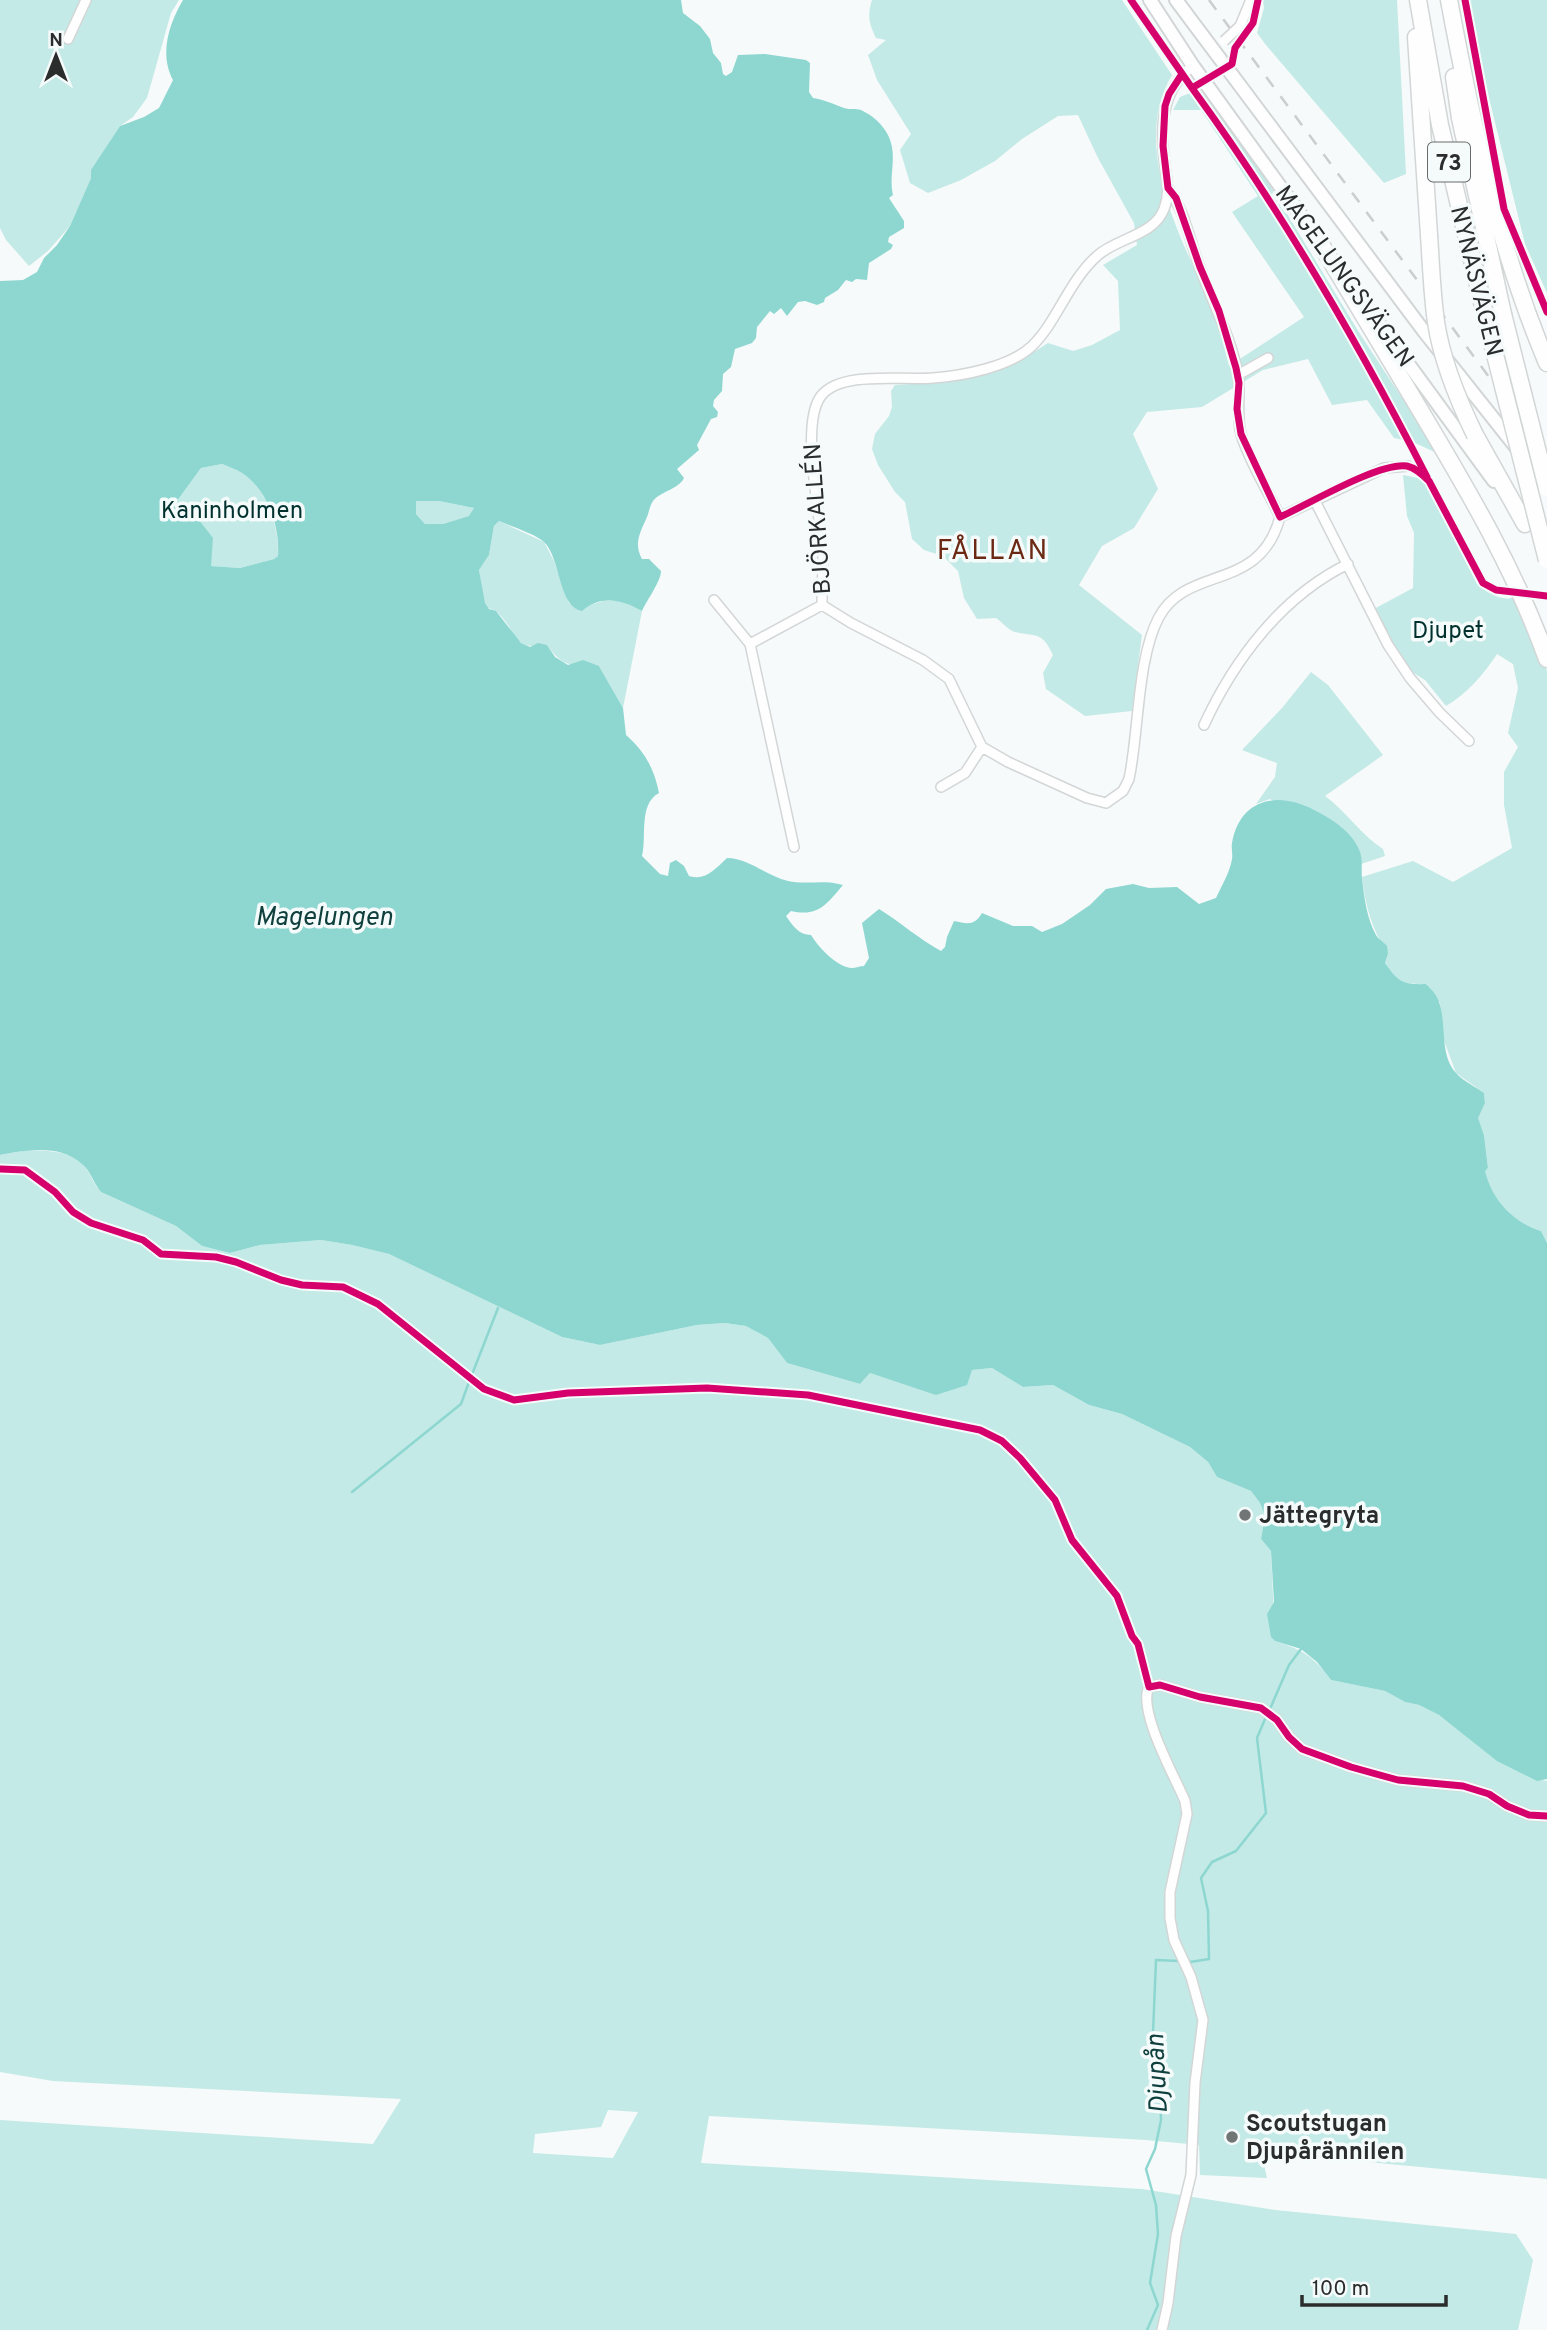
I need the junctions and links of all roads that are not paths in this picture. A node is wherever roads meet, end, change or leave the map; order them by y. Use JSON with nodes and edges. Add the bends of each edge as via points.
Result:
{"nodes":[{"id":1,"x":86,"y":0,"type":"edge"},
{"id":2,"x":1150,"y":0,"type":"edge"},
{"id":3,"x":1176,"y":0,"type":"edge"},
{"id":4,"x":1413,"y":0,"type":"edge"},
{"id":5,"x":1418,"y":0,"type":"edge"},
{"id":6,"x":1441,"y":0,"type":"edge"},
{"id":7,"x":1449,"y":0,"type":"edge"},
{"id":8,"x":1250,"y":1,"type":"edge"},
{"id":9,"x":68,"y":39,"type":"dead end"},
{"id":10,"x":1212,"y":51,"type":"junction"},
{"id":11,"x":1193,"y":66,"type":"junction"},
{"id":12,"x":1168,"y":188,"type":"junction"},
{"id":13,"x":1316,"y":236,"type":"junction"},
{"id":14,"x":1268,"y":358,"type":"dead end"},
{"id":15,"x":1547,"y":363,"type":"edge"},
{"id":16,"x":1238,"y":375,"type":"junction"},
{"id":17,"x":1408,"y":466,"type":"dead end"},
{"id":18,"x":1547,"y":486,"type":"edge"},
{"id":19,"x":1315,"y":501,"type":"junction"},
{"id":20,"x":1280,"y":517,"type":"junction"},
{"id":21,"x":1525,"y":524,"type":"junction"},
{"id":22,"x":1547,"y":548,"type":"edge"},
{"id":23,"x":1547,"y":560,"type":"edge"},
{"id":24,"x":1348,"y":564,"type":"junction"},
{"id":25,"x":714,"y":600,"type":"dead end"},
{"id":26,"x":822,"y":605,"type":"junction"},
{"id":27,"x":750,"y":644,"type":"junction"},
{"id":28,"x":1547,"y":659,"type":"edge"},
{"id":29,"x":1205,"y":725,"type":"dead end"},
{"id":30,"x":1468,"y":741,"type":"dead end"},
{"id":31,"x":982,"y":747,"type":"junction"},
{"id":32,"x":941,"y":787,"type":"dead end"},
{"id":33,"x":794,"y":847,"type":"dead end"},
{"id":34,"x":1547,"y":1816,"type":"edge"},
{"id":35,"x":1162,"y":2330,"type":"edge"}],
"edges":[{"from":1,"to":9,"type":"street"},
{"from":2,"to":11,"type":"main road","name":"MAGELUNGSVÄGEN"},
{"from":3,"to":10,"type":"main road","name":"MAGELUNGSVÄGEN"},
{"from":4,"to":21,"type":"highway","bridge":true,"via":[[1437,323],[1457,398]]},
{"from":5,"to":23,"type":"highway","name":"NYNÄSVÄGEN","number":"73","bridge":true,"via":[[1440,125]]},
{"from":6,"to":18,"type":"highway","name":"NYNÄSVÄGEN","number":"73","bridge":true,"via":[[1460,118]]},
{"from":7,"to":15,"type":"highway","via":[[1496,218],[1526,314]]},
{"from":8,"to":10,"type":"street","bridge":true,"via":[[1240,26]]},
{"from":10,"to":11,"type":"main road"},
{"from":10,"to":18,"type":"main road","name":"MAGELUNGSVÄGEN"},
{"from":11,"to":12,"type":"street","name":"BJÖRKALLÉN","via":[[1174,85],[1165,106]]},
{"from":11,"to":13,"type":"main road","name":"MAGELUNGSVÄGEN"},
{"from":12,"to":16,"type":"street","via":[[1176,198],[1219,311]]},
{"from":12,"to":26,"type":"street","name":"BJÖRKALLÉN","via":[[1163,213],[1156,222],[1099,254],[1073,284],[1033,346],[1020,355],[1004,363],[932,379],[841,383],[819,398],[811,426],[823,556]]},
{"from":13,"to":21,"type":"main road","name":"MAGELUNGSVÄGEN"},
{"from":13,"to":28,"type":"highway","via":[[1505,559]]},
{"from":14,"to":16,"type":"street"},
{"from":16,"to":20,"type":"street","via":[[1241,434]]},
{"from":17,"to":19,"type":"street","via":[[1384,468]]},
{"from":19,"to":20,"type":"street"},
{"from":19,"to":24,"type":"street"},
{"from":20,"to":31,"type":"street","via":[[1276,534],[1246,567],[1185,589],[1160,615],[1150,638],[1129,779],[1114,798],[1106,803],[1087,798]]},
{"from":21,"to":22,"type":"main road","name":"MAGELUNGSVÄGEN"},
{"from":24,"to":29,"type":"street","via":[[1298,596],[1261,633],[1218,696]]},
{"from":24,"to":30,"type":"street","via":[[1388,645],[1410,678]]},
{"from":25,"to":27,"type":"street"},
{"from":26,"to":27,"type":"street"},
{"from":26,"to":31,"type":"street","name":"BJÖRKALLÉN","via":[[949,679]]},
{"from":27,"to":33,"type":"street"},
{"from":31,"to":32,"type":"street","via":[[965,773]]},
{"from":34,"to":35,"type":"street","via":[[1529,1815],[1463,1786],[1398,1780],[1351,1767],[1302,1749],[1261,1709],[1160,1685],[1149,1687],[1146,1697],[1151,1722],[1185,1801],[1187,1814],[1170,1892],[1170,1918],[1203,2020],[1191,2175],[1176,2236]]}]}
